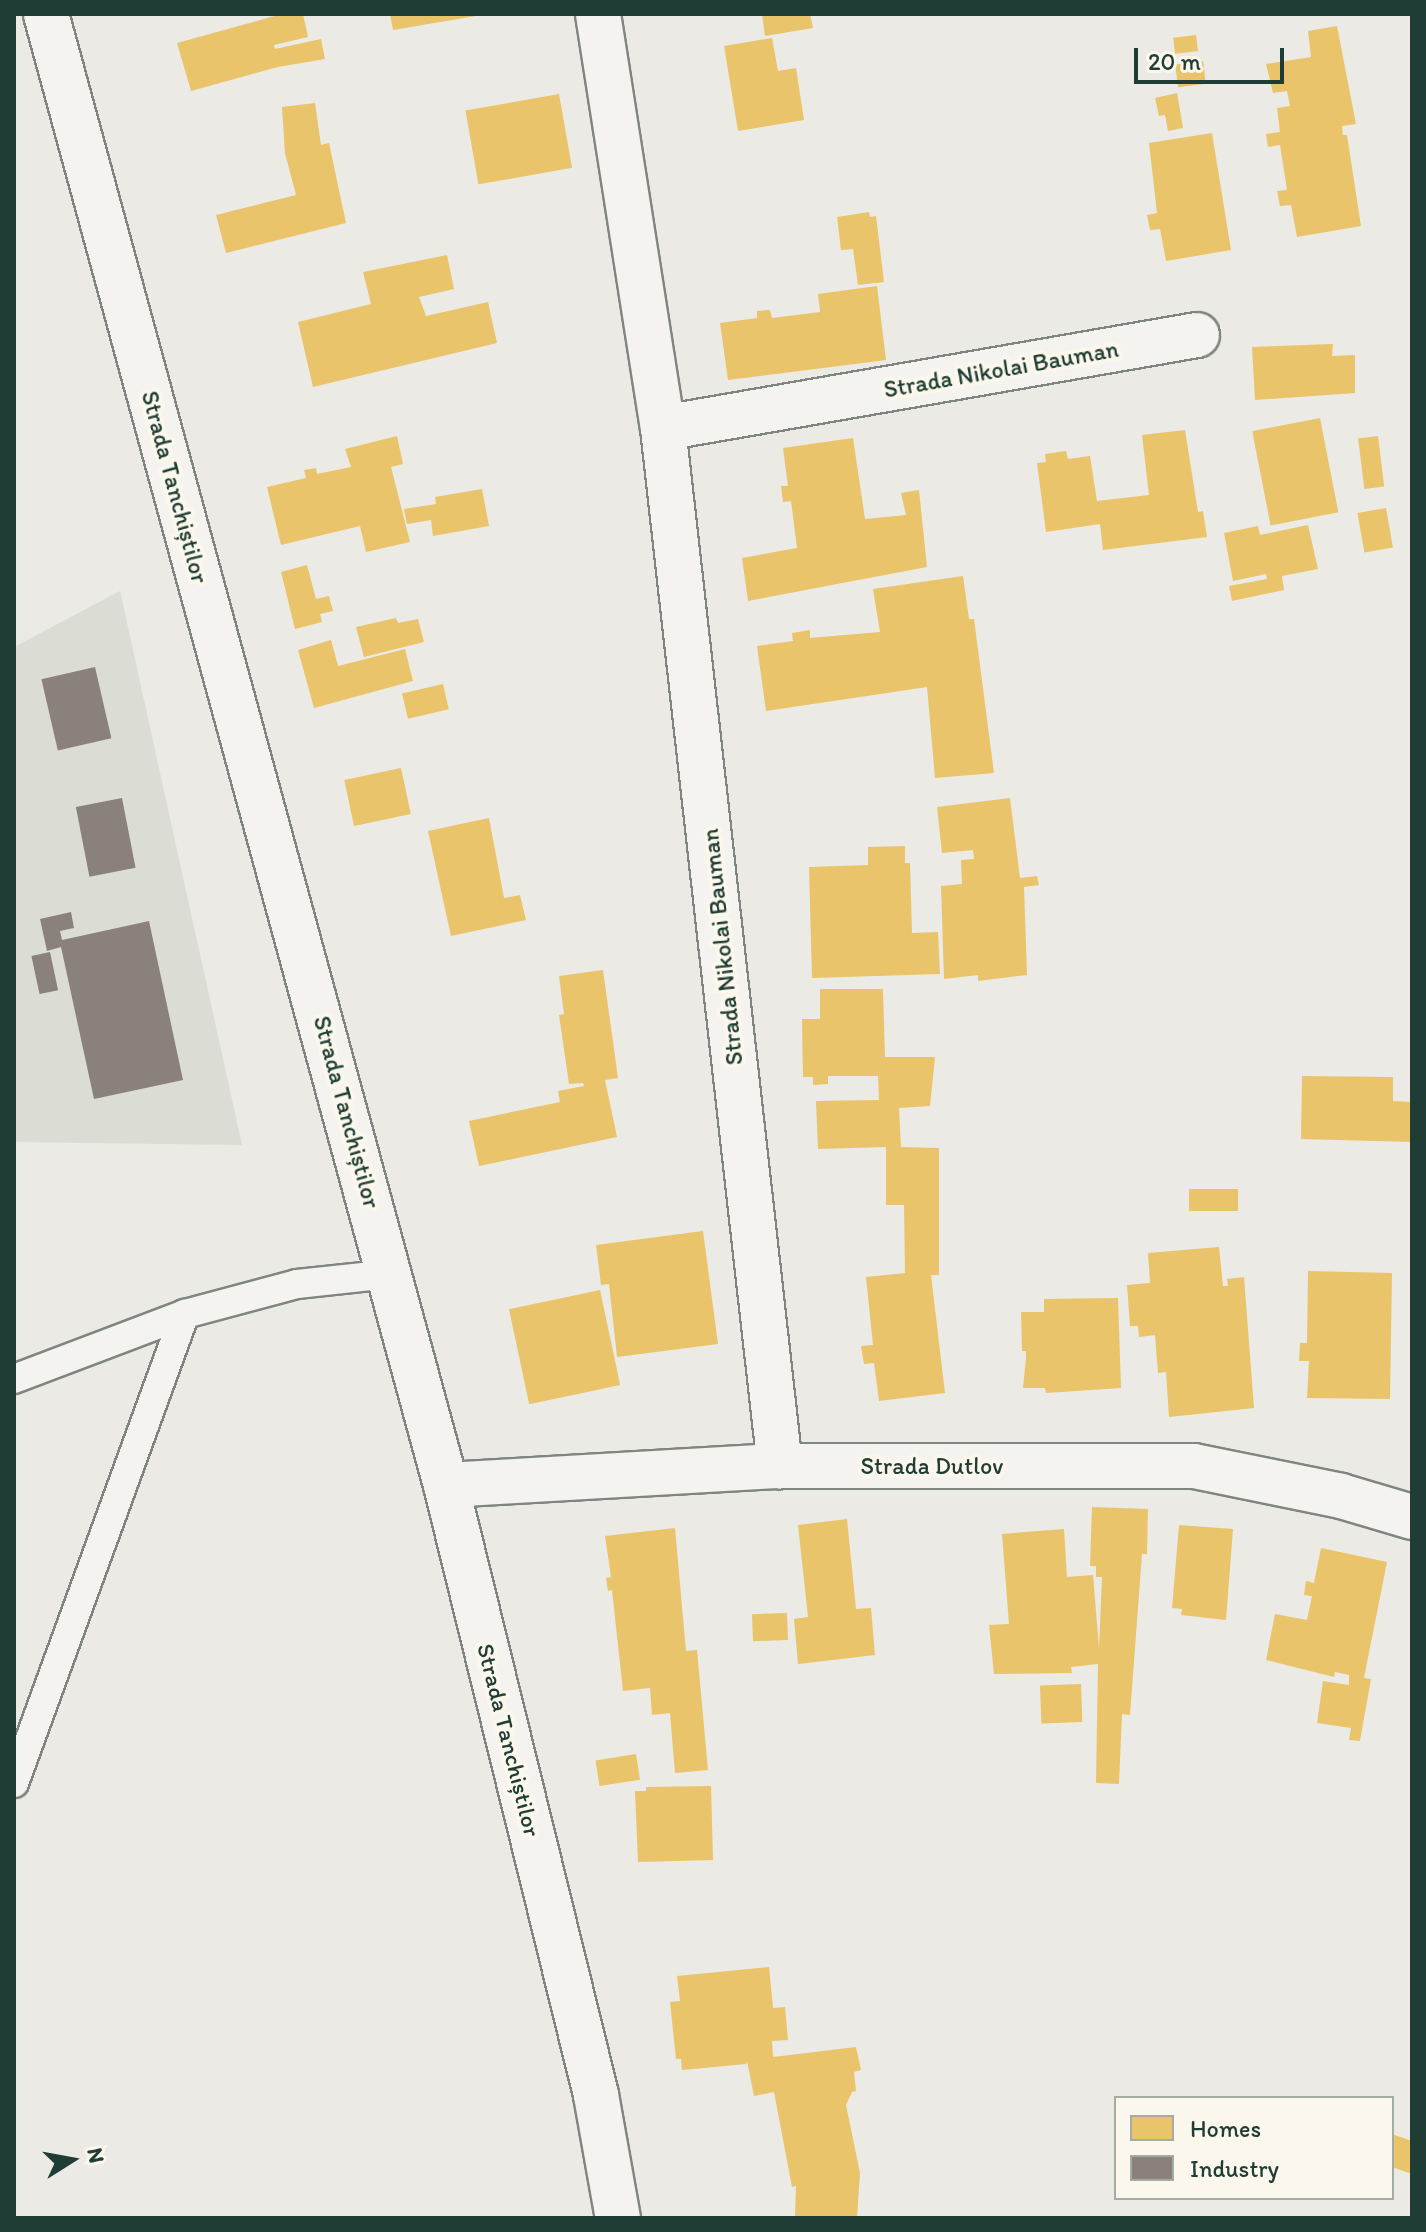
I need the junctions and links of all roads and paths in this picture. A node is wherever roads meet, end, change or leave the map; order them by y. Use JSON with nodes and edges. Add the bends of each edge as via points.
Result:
{"nodes":[{"id":1,"x":46,"y":14,"type":"edge"},
{"id":2,"x":598,"y":14,"type":"edge"},
{"id":3,"x":1197,"y":335,"type":"dead end"},
{"id":4,"x":663,"y":428,"type":"junction"},
{"id":5,"x":391,"y":1274,"type":"junction"},
{"id":6,"x":185,"y":1314,"type":"junction"},
{"id":7,"x":14,"y":1379,"type":"edge"},
{"id":8,"x":780,"y":1466,"type":"junction"},
{"id":9,"x":446,"y":1485,"type":"junction"},
{"id":10,"x":1412,"y":1517,"type":"edge"},
{"id":11,"x":14,"y":1783,"type":"edge"},
{"id":12,"x":618,"y":2218,"type":"edge"}],
"edges":[{"from":1,"to":5,"type":"street","name":"Strada Tanchiștilor"},
{"from":2,"to":4,"type":"street","name":"Strada Nikolai Bauman"},
{"from":3,"to":4,"type":"street","name":"Strada Nikolai Bauman"},
{"from":4,"to":8,"type":"street","name":"Strada Nikolai Bauman"},
{"from":5,"to":6,"type":"lane","via":[[297,1284]]},
{"from":5,"to":9,"type":"street","name":"Strada Tanchiștilor"},
{"from":6,"to":7,"type":"lane"},
{"from":6,"to":11,"type":"lane"},
{"from":8,"to":9,"type":"street","name":"Strada Dutlov"},
{"from":8,"to":10,"type":"street","name":"Strada Dutlov","via":[[1194,1466],[1341,1496]]},
{"from":9,"to":12,"type":"street","name":"Strada Tanchiștilor","via":[[596,2095]]}]}
